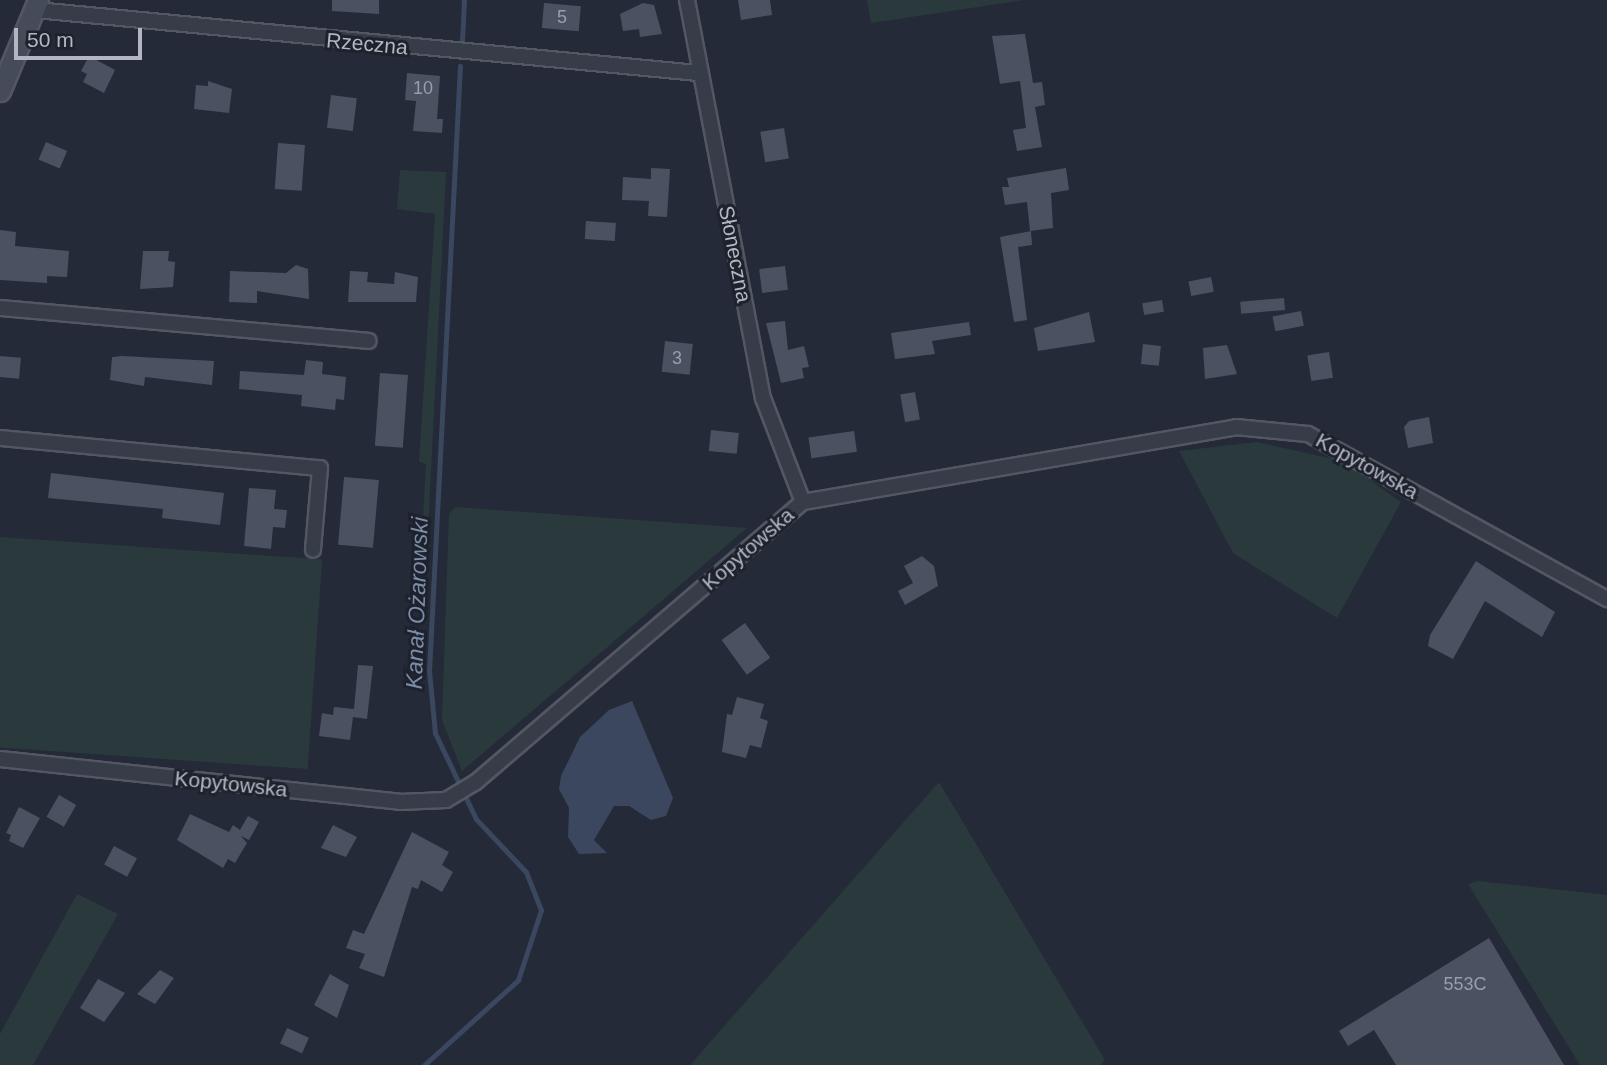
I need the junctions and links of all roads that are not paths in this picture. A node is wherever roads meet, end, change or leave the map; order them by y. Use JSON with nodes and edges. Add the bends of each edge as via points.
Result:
{"nodes":[{"id":1,"x":687,"y":0,"type":"edge"},
{"id":2,"x":37,"y":5,"type":"edge"},
{"id":3,"x":698,"y":73,"type":"junction"},
{"id":4,"x":0,"y":91,"type":"edge"},
{"id":5,"x":0,"y":308,"type":"edge"},
{"id":6,"x":369,"y":341,"type":"dead end"},
{"id":7,"x":0,"y":438,"type":"edge"},
{"id":8,"x":803,"y":502,"type":"junction"},
{"id":9,"x":313,"y":550,"type":"dead end"},
{"id":10,"x":1607,"y":598,"type":"edge"},
{"id":11,"x":0,"y":759,"type":"edge"}],
"edges":[{"from":1,"to":3,"type":"street","name":"Słoneczna"},
{"from":2,"to":3,"type":"street","name":"Rzeczna"},
{"from":2,"to":4,"type":"main road"},
{"from":3,"to":8,"type":"street","name":"Słoneczna","via":[[763,398]]},
{"from":5,"to":6,"type":"street"},
{"from":7,"to":9,"type":"street","via":[[320,468]]},
{"from":8,"to":10,"type":"street","name":"Kopytowska","via":[[1236,428],[1308,434]]},
{"from":8,"to":11,"type":"street","name":"Kopytowska","via":[[446,800],[400,802]]}]}
